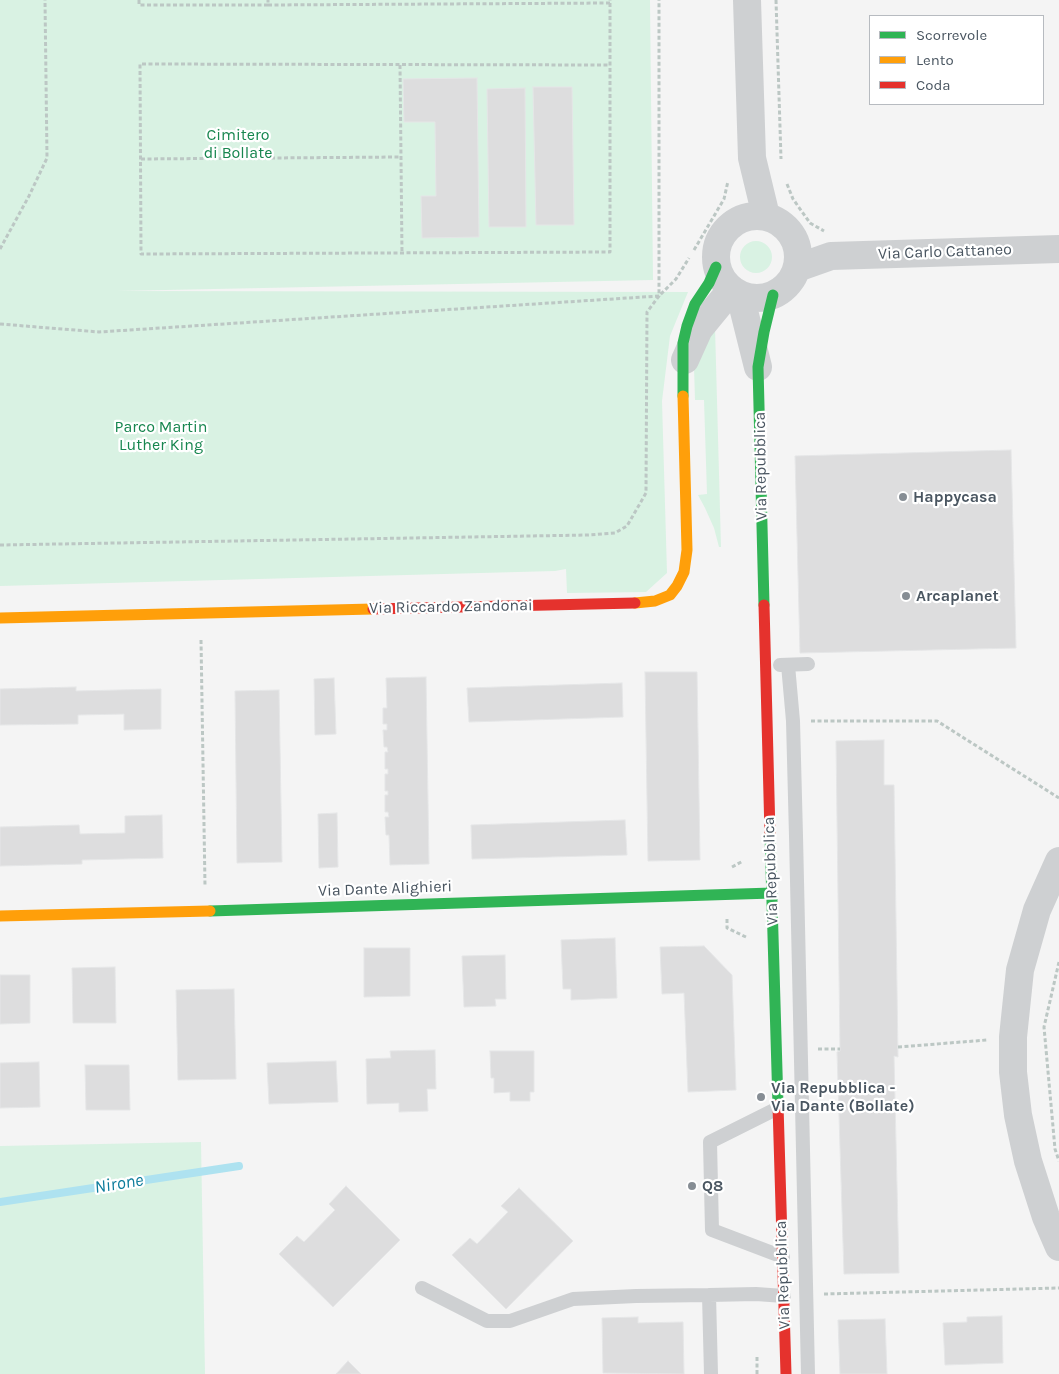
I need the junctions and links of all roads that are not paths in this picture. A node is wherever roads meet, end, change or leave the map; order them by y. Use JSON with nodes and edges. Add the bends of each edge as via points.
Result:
{"nodes":[{"id":1,"x":747,"y":0,"type":"edge"},
{"id":2,"x":753,"y":218,"type":"junction"},
{"id":3,"x":1059,"y":249,"type":"edge"},
{"id":4,"x":796,"y":255,"type":"junction"},
{"id":5,"x":716,"y":267,"type":"junction"},
{"id":6,"x":736,"y":292,"type":"junction"},
{"id":7,"x":773,"y":295,"type":"junction"},
{"id":8,"x":758,"y":367,"type":"junction"},
{"id":9,"x":682,"y":368,"type":"junction"},
{"id":10,"x":0,"y":618,"type":"edge"},
{"id":11,"x":808,"y":664,"type":"dead end"},
{"id":12,"x":788,"y":665,"type":"junction"},
{"id":13,"x":765,"y":666,"type":"junction"},
{"id":14,"x":770,"y":836,"type":"junction"},
{"id":15,"x":796,"y":836,"type":"junction"},
{"id":16,"x":1059,"y":861,"type":"edge"},
{"id":17,"x":772,"y":893,"type":"junction"},
{"id":18,"x":0,"y":916,"type":"edge"},
{"id":19,"x":802,"y":1075,"type":"junction"},
{"id":20,"x":777,"y":1076,"type":"junction"},
{"id":21,"x":778,"y":1108,"type":"junction"},
{"id":22,"x":803,"y":1146,"type":"junction"},
{"id":23,"x":779,"y":1147,"type":"junction"},
{"id":24,"x":1059,"y":1247,"type":"edge"},
{"id":25,"x":783,"y":1257,"type":"junction"},
{"id":26,"x":805,"y":1275,"type":"junction"},
{"id":27,"x":783,"y":1276,"type":"junction"},
{"id":28,"x":422,"y":1288,"type":"dead end"},
{"id":29,"x":708,"y":1295,"type":"junction"},
{"id":30,"x":784,"y":1296,"type":"junction"},
{"id":31,"x":711,"y":1374,"type":"edge"},
{"id":32,"x":786,"y":1374,"type":"edge"},
{"id":33,"x":808,"y":1374,"type":"edge"}],
"edges":[{"from":1,"to":2,"type":"street"},
{"from":2,"to":4,"type":"street","via":[[779,221],[789,230]]},
{"from":2,"to":5,"type":"street","via":[[728,227],[720,238]]},
{"from":3,"to":4,"type":"street","name":"Via Carlo Cattaneo","via":[[831,245]]},
{"from":4,"to":7,"type":"street","via":[[792,280]]},
{"from":5,"to":6,"type":"street","via":[[722,280]]},
{"from":5,"to":9,"type":"street","name":"Via Riccardo Zandonai","via":[[695,304],[687,326]]},
{"from":6,"to":7,"type":"street","via":[[750,298]]},
{"from":6,"to":8,"type":"street","name":"Via Repubblica"},
{"from":6,"to":9,"type":"street","name":"Via Riccardo Zandonai","via":[[699,329]]},
{"from":7,"to":8,"type":"street","name":"Via Repubblica"},
{"from":8,"to":13,"type":"street","name":"Via Repubblica"},
{"from":9,"to":10,"type":"street","name":"Via Riccardo Zandonai","via":[[687,550],[684,572],[677,586],[670,595],[655,602]]},
{"from":11,"to":12,"type":"lane"},
{"from":12,"to":13,"type":"lane"},
{"from":12,"to":15,"type":"lane"},
{"from":13,"to":14,"type":"street","name":"Via Repubblica"},
{"from":14,"to":15,"type":"lane"},
{"from":14,"to":17,"type":"street","name":"Via Repubblica"},
{"from":15,"to":19,"type":"lane"},
{"from":16,"to":24,"type":"street","via":[[1038,910],[1020,970],[1012,1037],[1018,1115],[1028,1161]]},
{"from":17,"to":18,"type":"street","name":"Via Dante Alighieri"},
{"from":17,"to":20,"type":"street","name":"Via Repubblica"},
{"from":19,"to":20,"type":"lane"},
{"from":19,"to":22,"type":"lane"},
{"from":20,"to":21,"type":"street","name":"Via Repubblica"},
{"from":21,"to":23,"type":"street","name":"Via Repubblica"},
{"from":21,"to":25,"type":"lane","via":[[710,1142],[712,1230]]},
{"from":22,"to":23,"type":"lane"},
{"from":22,"to":26,"type":"lane"},
{"from":23,"to":25,"type":"street","name":"Via Repubblica"},
{"from":25,"to":27,"type":"street","name":"Via Repubblica"},
{"from":26,"to":27,"type":"lane"},
{"from":26,"to":33,"type":"lane"},
{"from":27,"to":30,"type":"street","name":"Via Repubblica"},
{"from":28,"to":29,"type":"lane","via":[[487,1320],[510,1320],[573,1299]]},
{"from":29,"to":30,"type":"lane"},
{"from":29,"to":31,"type":"lane"},
{"from":30,"to":32,"type":"street","name":"Via Repubblica"}]}
